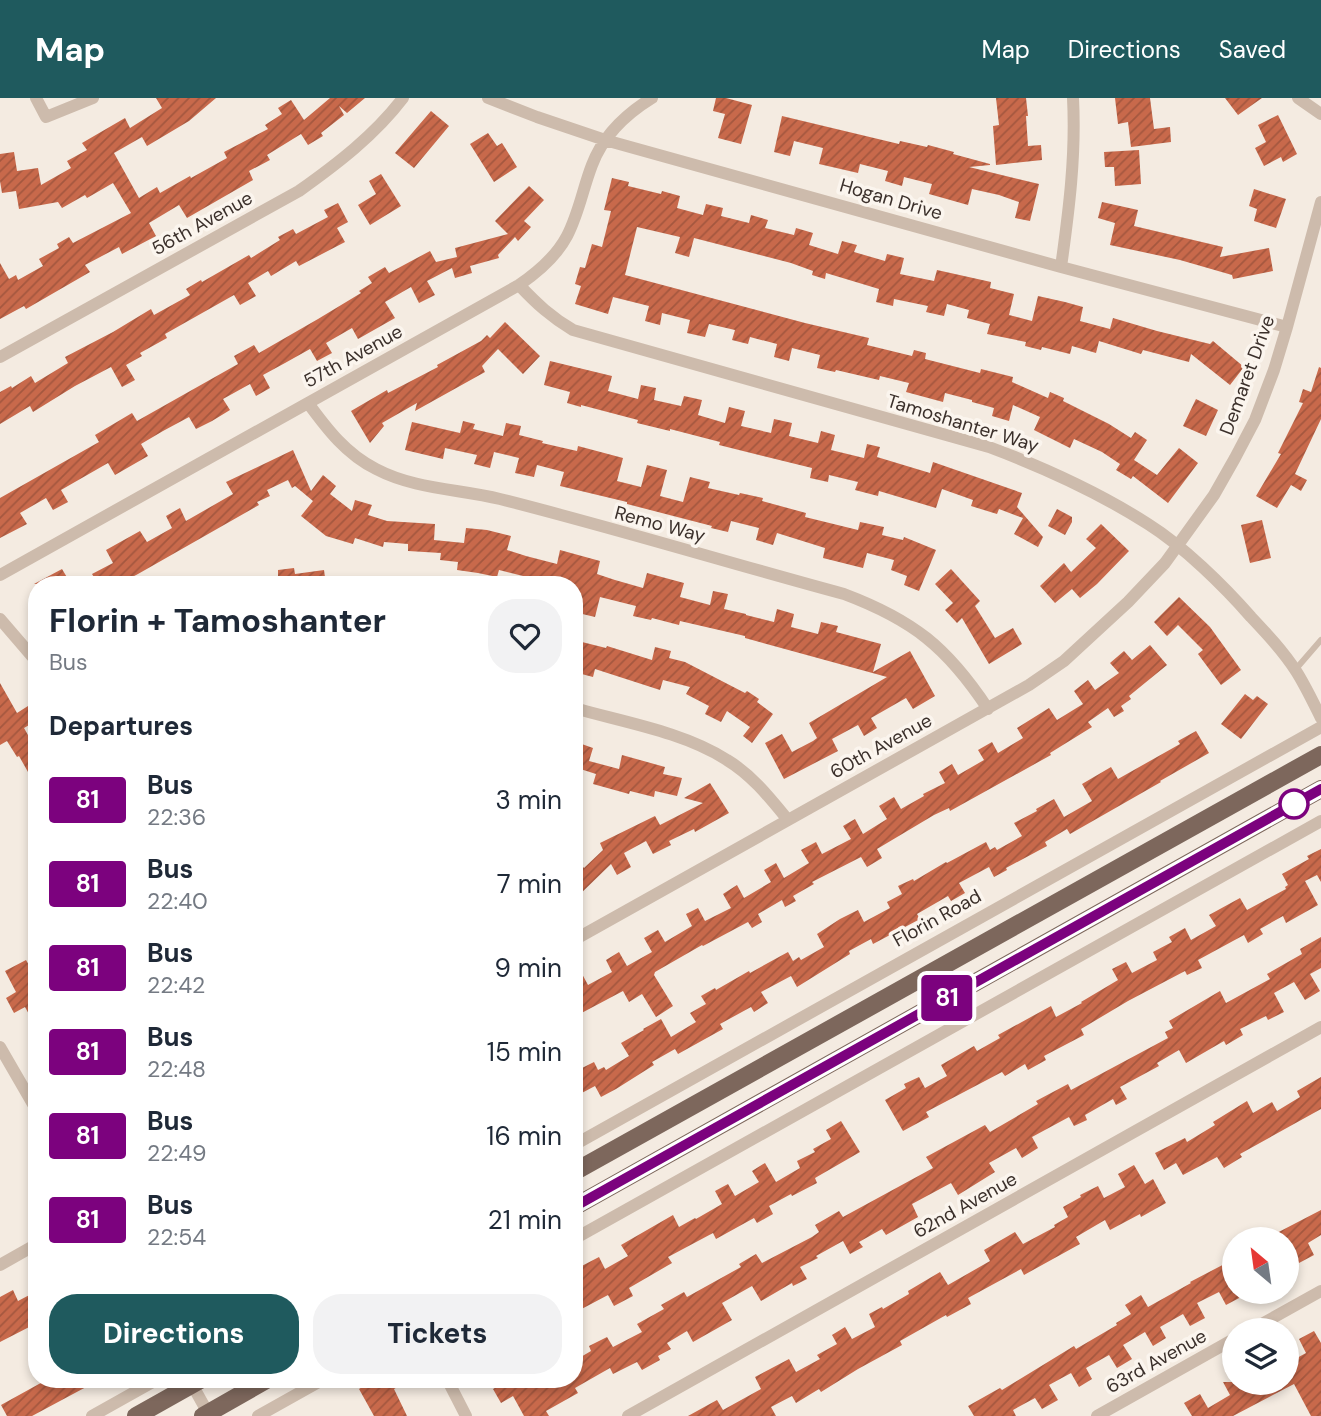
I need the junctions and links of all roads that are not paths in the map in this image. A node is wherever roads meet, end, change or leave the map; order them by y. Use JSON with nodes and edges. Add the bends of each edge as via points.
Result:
{"nodes":[{"id":1,"x":36,"y":98,"type":"edge"},
{"id":2,"x":93,"y":98,"type":"edge"},
{"id":3,"x":404,"y":98,"type":"edge"},
{"id":4,"x":488,"y":98,"type":"edge"},
{"id":5,"x":652,"y":98,"type":"edge"},
{"id":6,"x":1073,"y":98,"type":"edge"},
{"id":7,"x":1298,"y":98,"type":"edge"},
{"id":8,"x":1321,"y":114,"type":"edge"},
{"id":9,"x":606,"y":140,"type":"junction"},
{"id":10,"x":1321,"y":202,"type":"edge"},
{"id":11,"x":1061,"y":267,"type":"junction"},
{"id":12,"x":519,"y":285,"type":"junction"},
{"id":13,"x":1287,"y":327,"type":"junction"},
{"id":14,"x":0,"y":357,"type":"edge"},
{"id":15,"x":308,"y":403,"type":"junction"},
{"id":16,"x":1178,"y":546,"type":"junction"},
{"id":17,"x":0,"y":575,"type":"edge"},
{"id":18,"x":0,"y":619,"type":"edge"},
{"id":19,"x":1321,"y":640,"type":"edge"},
{"id":20,"x":28,"y":652,"type":"edge"},
{"id":21,"x":1295,"y":670,"type":"junction"},
{"id":22,"x":988,"y":709,"type":"junction"},
{"id":23,"x":583,"y":710,"type":"edge"},
{"id":24,"x":1320,"y":711,"type":"edge"},
{"id":25,"x":1321,"y":727,"type":"edge"},
{"id":26,"x":1321,"y":755,"type":"edge"},
{"id":27,"x":1321,"y":789,"type":"edge"},
{"id":28,"x":788,"y":820,"type":"junction"},
{"id":29,"x":1321,"y":821,"type":"edge"},
{"id":30,"x":583,"y":934,"type":"edge"},
{"id":31,"x":1321,"y":1027,"type":"edge"},
{"id":32,"x":0,"y":1047,"type":"edge"},
{"id":33,"x":28,"y":1095,"type":"edge"},
{"id":34,"x":583,"y":1141,"type":"edge"},
{"id":35,"x":583,"y":1167,"type":"edge"},
{"id":36,"x":583,"y":1202,"type":"edge"},
{"id":37,"x":583,"y":1234,"type":"edge"},
{"id":38,"x":28,"y":1249,"type":"edge"},
{"id":39,"x":0,"y":1265,"type":"edge"},
{"id":40,"x":1321,"y":1291,"type":"edge"},
{"id":41,"x":1273,"y":1318,"type":"edge"},
{"id":42,"x":1222,"y":1346,"type":"edge"},
{"id":43,"x":142,"y":1388,"type":"edge"},
{"id":44,"x":182,"y":1388,"type":"edge"},
{"id":45,"x":197,"y":1388,"type":"edge"},
{"id":46,"x":252,"y":1388,"type":"edge"},
{"id":47,"x":308,"y":1388,"type":"edge"},
{"id":48,"x":452,"y":1388,"type":"edge"},
{"id":49,"x":206,"y":1414,"type":"edge"},
{"id":50,"x":92,"y":1416,"type":"edge"},
{"id":51,"x":136,"y":1416,"type":"edge"},
{"id":52,"x":258,"y":1416,"type":"edge"},
{"id":53,"x":466,"y":1416,"type":"edge"},
{"id":54,"x":628,"y":1416,"type":"edge"},
{"id":55,"x":1097,"y":1416,"type":"edge"}],
"edges":[{"from":1,"to":2,"type":"street","via":[[46,117]]},
{"from":3,"to":14,"type":"street","name":"56th Avenue","via":[[368,137],[299,191]]},
{"from":4,"to":9,"type":"street","name":"Hogan Drive"},
{"from":5,"to":9,"type":"street","name":"57th Avenue","via":[[617,125]]},
{"from":6,"to":11,"type":"street","via":[[1073,169]]},
{"from":7,"to":8,"type":"street"},
{"from":9,"to":11,"type":"street","name":"Hogan Drive"},
{"from":9,"to":12,"type":"street","name":"57th Avenue","via":[[566,238],[538,272]]},
{"from":10,"to":13,"type":"street","name":"Demaret Drive"},
{"from":11,"to":13,"type":"street","name":"Hogan Drive"},
{"from":12,"to":15,"type":"street","name":"57th Avenue"},
{"from":12,"to":16,"type":"street","name":"Tamoshanter Way","via":[[542,310],[573,330],[1029,462],[1115,505]]},
{"from":13,"to":16,"type":"street","name":"Demaret Drive","via":[[1255,420],[1214,495]]},
{"from":15,"to":17,"type":"street","name":"57th Avenue"},
{"from":15,"to":22,"type":"street","name":"Remo Way","via":[[346,448],[399,479],[498,499],[876,606],[942,650]]},
{"from":16,"to":21,"type":"street","name":"Tamoshanter Way","via":[[1240,605]]},
{"from":16,"to":22,"type":"street","name":"60th Avenue","via":[[1128,602],[1064,661]]},
{"from":18,"to":20,"type":"street"},
{"from":19,"to":21,"type":"lane"},
{"from":21,"to":24,"type":"street","name":"Tamoshanter Way"},
{"from":22,"to":28,"type":"street","name":"60th Avenue"},
{"from":23,"to":28,"type":"street","via":[[707,748],[750,777]]},
{"from":25,"to":34,"type":"street","name":"Florin Road"},
{"from":26,"to":35,"type":"main road"},
{"from":27,"to":36,"type":"main road"},
{"from":28,"to":30,"type":"street","name":"60th Avenue"},
{"from":29,"to":37,"type":"street"},
{"from":31,"to":54,"type":"street","name":"62nd Avenue"},
{"from":32,"to":33,"type":"street"},
{"from":38,"to":39,"type":"street"},
{"from":40,"to":41,"type":"street"},
{"from":42,"to":55,"type":"street","name":"63rd Avenue"},
{"from":43,"to":50,"type":"street"},
{"from":44,"to":51,"type":"main road"},
{"from":45,"to":49,"type":"street"},
{"from":46,"to":49,"type":"main road"},
{"from":47,"to":52,"type":"street"},
{"from":48,"to":53,"type":"street"}]}
